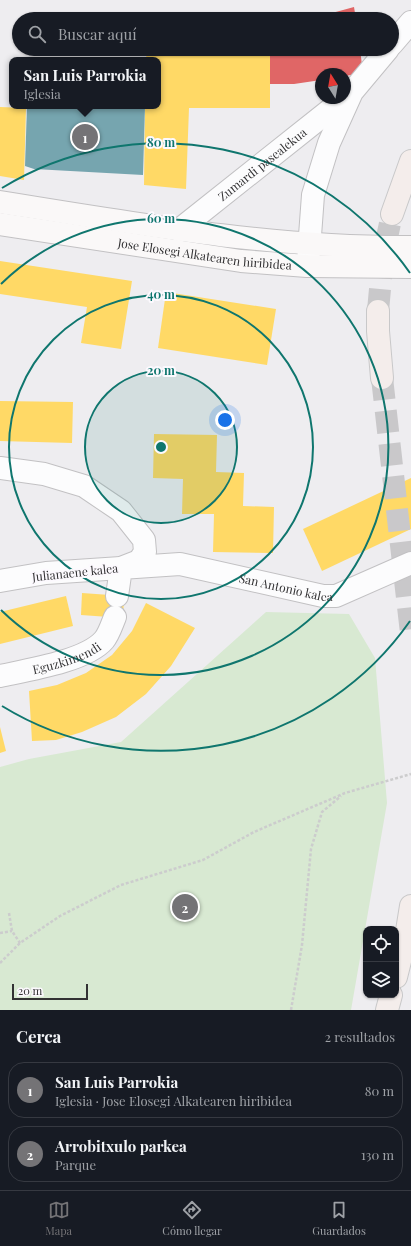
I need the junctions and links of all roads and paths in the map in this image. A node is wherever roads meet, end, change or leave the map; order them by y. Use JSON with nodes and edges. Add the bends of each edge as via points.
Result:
{"nodes":[{"id":1,"x":411,"y":22,"type":"edge"},
{"id":2,"x":399,"y":36,"type":"edge"},
{"id":3,"x":382,"y":56,"type":"edge"},
{"id":4,"x":351,"y":91,"type":"edge"},
{"id":5,"x":337,"y":104,"type":"edge"},
{"id":6,"x":344,"y":104,"type":"edge"},
{"id":7,"x":411,"y":161,"type":"edge"},
{"id":8,"x":0,"y":202,"type":"edge"},
{"id":9,"x":392,"y":214,"type":"tunnel mouth"},
{"id":10,"x":0,"y":224,"type":"edge"},
{"id":11,"x":179,"y":230,"type":"junction"},
{"id":12,"x":309,"y":244,"type":"junction"},
{"id":13,"x":411,"y":247,"type":"edge"},
{"id":14,"x":307,"y":266,"type":"junction"},
{"id":15,"x":411,"y":268,"type":"edge"},
{"id":16,"x":378,"y":311,"type":"tunnel mouth"},
{"id":17,"x":382,"y":378,"type":"tunnel mouth"},
{"id":18,"x":0,"y":468,"type":"edge"},
{"id":19,"x":144,"y":546,"type":"junction"},
{"id":20,"x":180,"y":564,"type":"junction"},
{"id":21,"x":411,"y":564,"type":"edge"},
{"id":22,"x":121,"y":568,"type":"junction"},
{"id":23,"x":0,"y":581,"type":"edge"},
{"id":24,"x":117,"y":596,"type":"dead end"},
{"id":25,"x":115,"y":617,"type":"dead end"},
{"id":26,"x":0,"y":676,"type":"edge"},
{"id":27,"x":411,"y":774,"type":"edge"},
{"id":28,"x":345,"y":793,"type":"junction"},
{"id":29,"x":411,"y":906,"type":"edge"},
{"id":30,"x":9,"y":913,"type":"dead end"},
{"id":31,"x":12,"y":931,"type":"junction"},
{"id":32,"x":0,"y":933,"type":"edge"},
{"id":33,"x":20,"y":943,"type":"junction"},
{"id":34,"x":0,"y":963,"type":"edge"},
{"id":35,"x":399,"y":965,"type":"edge"},
{"id":36,"x":390,"y":998,"type":"edge"},
{"id":37,"x":291,"y":1010,"type":"edge"},
{"id":38,"x":387,"y":1010,"type":"edge"}],
"edges":[{"from":1,"to":2,"type":"street"},
{"from":3,"to":4,"type":"street","name":"Zumardi pasealekua"},
{"from":5,"to":11,"type":"street","name":"Zumardi pasealekua"},
{"from":6,"to":12,"type":"street","name":"Zumardi pasealekua","via":[[313,195]]},
{"from":7,"to":9,"type":"highway"},
{"from":8,"to":11,"type":"main road","name":"Jose Elosegi Alkatearen hiribidea"},
{"from":10,"to":14,"type":"main road","name":"Jose Elosegi Alkatearen hiribidea","via":[[241,261]]},
{"from":11,"to":12,"type":"main road","name":"Jose Elosegi Alkatearen hiribidea"},
{"from":12,"to":13,"type":"main road","name":"Jose Elosegi Alkatearen hiribidea","via":[[370,248]]},
{"from":12,"to":14,"type":"street","name":"Zumardi pasealekua"},
{"from":14,"to":15,"type":"main road","name":"Jose Elosegi Alkatearen hiribidea"},
{"from":16,"to":17,"type":"highway"},
{"from":18,"to":19,"type":"street","name":"San Antonio kalea","via":[[44,474],[84,486],[121,511]]},
{"from":19,"to":20,"type":"street","name":"San Antonio kalea"},
{"from":19,"to":22,"type":"street","name":"Julianaene kalea","via":[[139,561]]},
{"from":20,"to":21,"type":"street","name":"San Antonio kalea","via":[[324,596],[336,596]]},
{"from":20,"to":22,"type":"street","name":"San Antonio kalea"},
{"from":22,"to":23,"type":"street","name":"Julianaene kalea","via":[[46,573]]},
{"from":22,"to":24,"type":"street"},
{"from":25,"to":26,"type":"street","name":"Eguzkimendi","via":[[104,639],[87,654]]},
{"from":27,"to":28,"type":"path"},
{"from":28,"to":33,"type":"path","via":[[254,832],[203,860],[121,885],[60,916]]},
{"from":28,"to":37,"type":"path","via":[[322,812],[311,849],[302,945]]},
{"from":29,"to":35,"type":"highway"},
{"from":30,"to":31,"type":"path"},
{"from":31,"to":32,"type":"path"},
{"from":31,"to":33,"type":"path"},
{"from":33,"to":34,"type":"path"},
{"from":36,"to":38,"type":"highway"}]}
